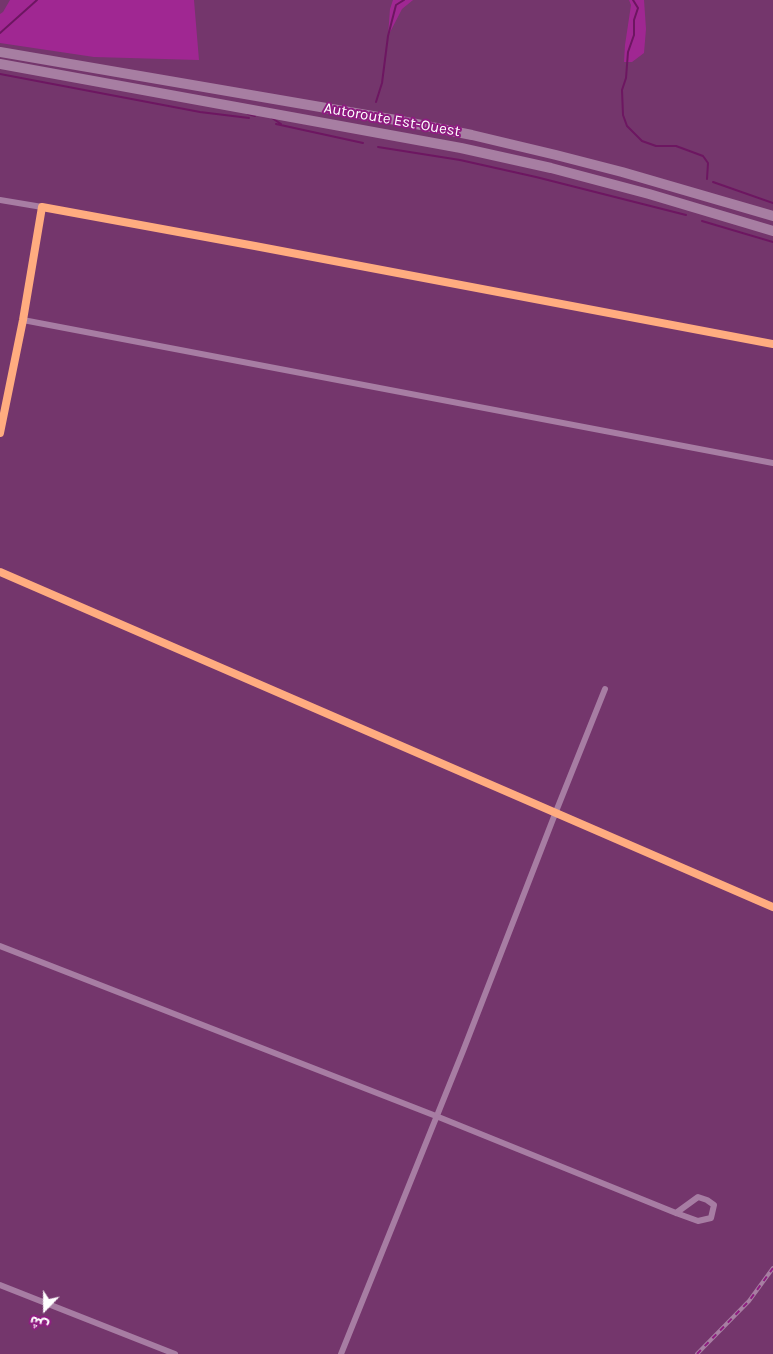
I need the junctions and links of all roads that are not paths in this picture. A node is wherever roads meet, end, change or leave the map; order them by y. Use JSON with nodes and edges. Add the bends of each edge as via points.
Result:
{"nodes":[{"id":1,"x":0,"y":52,"type":"edge"},
{"id":2,"x":0,"y":64,"type":"edge"},
{"id":3,"x":0,"y":200,"type":"edge"},
{"id":4,"x":42,"y":207,"type":"junction"},
{"id":5,"x":773,"y":216,"type":"edge"},
{"id":6,"x":773,"y":231,"type":"edge"},
{"id":7,"x":23,"y":320,"type":"junction"},
{"id":8,"x":773,"y":344,"type":"edge"},
{"id":9,"x":0,"y":432,"type":"edge"},
{"id":10,"x":773,"y":462,"type":"edge"},
{"id":11,"x":0,"y":572,"type":"edge"},
{"id":12,"x":606,"y":689,"type":"dead end"},
{"id":13,"x":555,"y":814,"type":"junction"},
{"id":14,"x":773,"y":907,"type":"edge"},
{"id":15,"x":0,"y":946,"type":"edge"},
{"id":16,"x":436,"y":1116,"type":"junction"},
{"id":17,"x":676,"y":1213,"type":"junction"},
{"id":18,"x":0,"y":1285,"type":"edge"},
{"id":19,"x":175,"y":1354,"type":"edge"},
{"id":20,"x":341,"y":1354,"type":"edge"}],
"edges":[{"from":1,"to":5,"type":"highway","name":"Autoroute Est-Ouest","via":[[472,135],[622,172]]},
{"from":2,"to":6,"type":"highway","name":"Autoroute Est-Ouest","via":[[461,148],[649,194]]},
{"from":3,"to":4,"type":"street"},
{"from":4,"to":7,"type":"street"},
{"from":4,"to":8,"type":"street"},
{"from":7,"to":9,"type":"street"},
{"from":7,"to":10,"type":"street"},
{"from":11,"to":13,"type":"street"},
{"from":12,"to":13,"type":"street"},
{"from":13,"to":14,"type":"street"},
{"from":13,"to":16,"type":"street"},
{"from":15,"to":16,"type":"street"},
{"from":16,"to":17,"type":"street"},
{"from":16,"to":20,"type":"street"},
{"from":17,"to":17,"type":"street","via":[[698,1197],[714,1205],[711,1218],[698,1222]]},
{"from":18,"to":19,"type":"street"}]}
